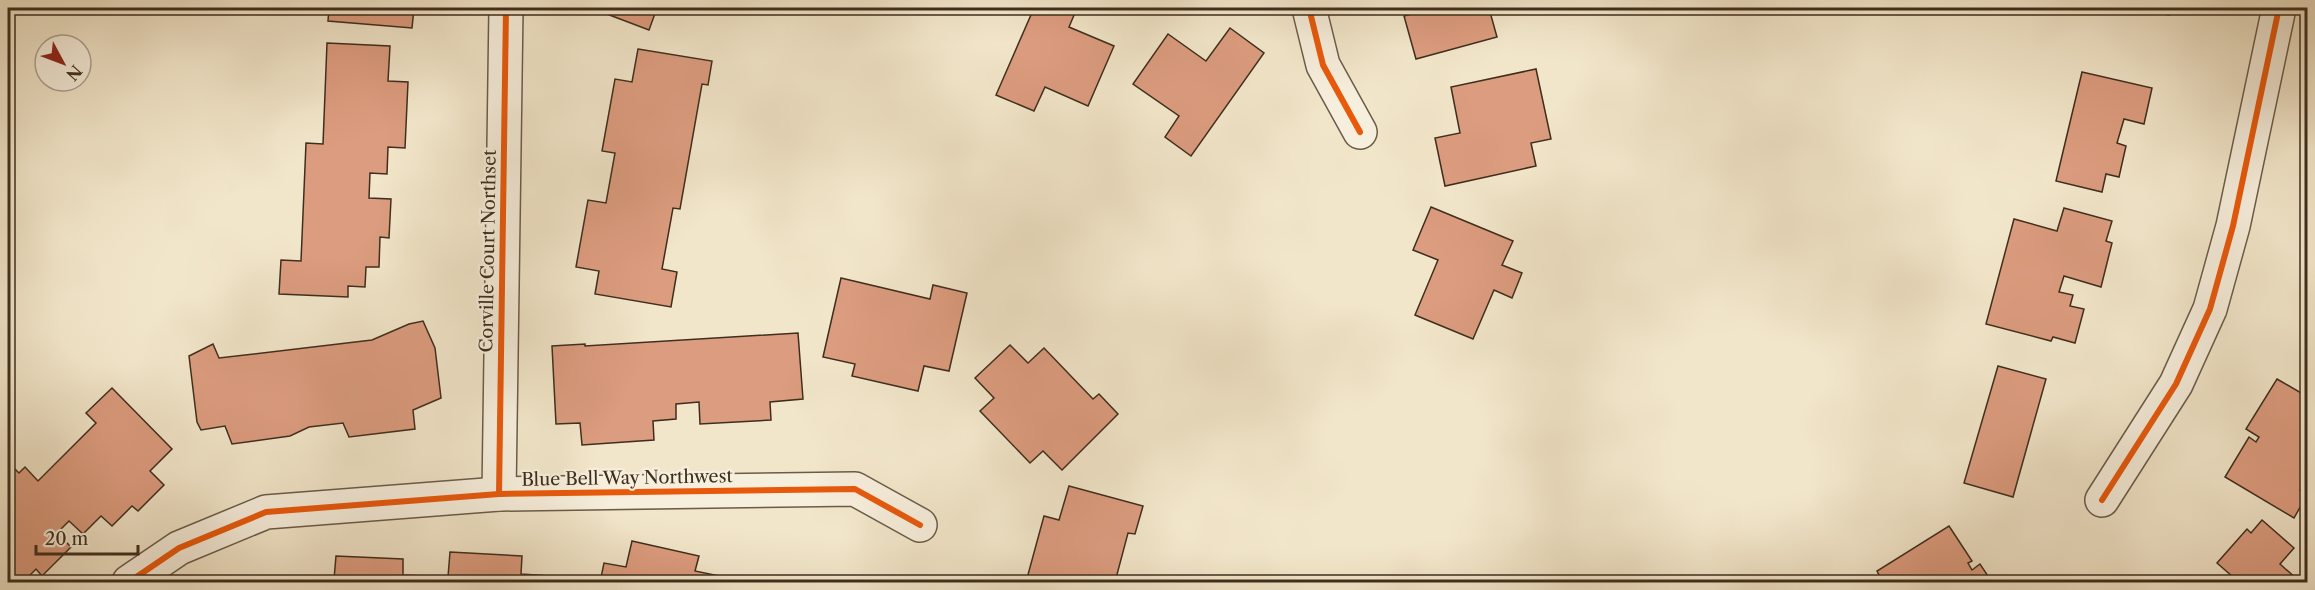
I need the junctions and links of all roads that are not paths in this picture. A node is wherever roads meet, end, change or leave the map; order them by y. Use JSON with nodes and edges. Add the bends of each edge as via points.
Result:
{"nodes":[{"id":1,"x":506,"y":8,"type":"edge"},
{"id":2,"x":1309,"y":8,"type":"edge"},
{"id":3,"x":2279,"y":8,"type":"edge"},
{"id":4,"x":1360,"y":132,"type":"dead end"},
{"id":5,"x":499,"y":494,"type":"junction"},
{"id":6,"x":2102,"y":500,"type":"dead end"},
{"id":7,"x":920,"y":525,"type":"dead end"},
{"id":8,"x":129,"y":582,"type":"edge"}],
"edges":[{"from":1,"to":5,"type":"street","name":"Corville Court Northset"},
{"from":2,"to":4,"type":"street","via":[[1323,65]]},
{"from":3,"to":6,"type":"street","via":[[2233,226],[2210,309],[2176,384]]},
{"from":5,"to":7,"type":"street","name":"Blue Bell Way Northwest","via":[[855,489]]},
{"from":5,"to":8,"type":"street","name":"Blue Bell Way Northwest","via":[[266,512],[179,548]]}]}
